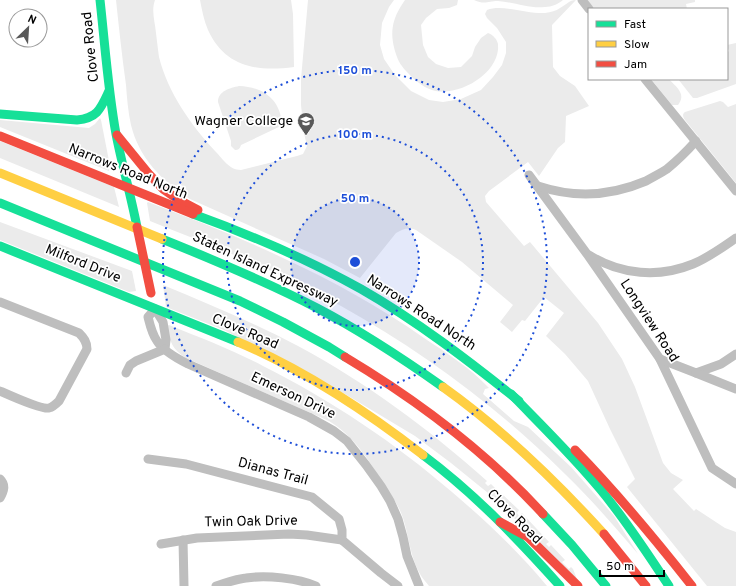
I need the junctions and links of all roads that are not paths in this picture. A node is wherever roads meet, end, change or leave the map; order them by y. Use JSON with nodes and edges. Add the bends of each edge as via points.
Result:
{"nodes":[{"id":1,"x":100,"y":0,"type":"edge"},
{"id":2,"x":582,"y":0,"type":"edge"},
{"id":3,"x":588,"y":8,"type":"edge"},
{"id":4,"x":646,"y":80,"type":"edge"},
{"id":5,"x":109,"y":91,"type":"junction"},
{"id":6,"x":0,"y":114,"type":"edge"},
{"id":7,"x":116,"y":134,"type":"junction"},
{"id":8,"x":0,"y":136,"type":"edge"},
{"id":9,"x":696,"y":140,"type":"junction"},
{"id":10,"x":0,"y":173,"type":"edge"},
{"id":11,"x":529,"y":175,"type":"dead end"},
{"id":12,"x":538,"y":186,"type":"junction"},
{"id":13,"x":128,"y":187,"type":"junction"},
{"id":14,"x":736,"y":191,"type":"edge"},
{"id":15,"x":0,"y":203,"type":"edge"},
{"id":16,"x":238,"y":230,"type":"junction"},
{"id":17,"x":736,"y":238,"type":"edge"},
{"id":18,"x":0,"y":246,"type":"edge"},
{"id":19,"x":588,"y":254,"type":"junction"},
{"id":20,"x":0,"y":302,"type":"edge"},
{"id":21,"x":154,"y":309,"type":"junction"},
{"id":22,"x":165,"y":349,"type":"junction"},
{"id":23,"x":736,"y":354,"type":"edge"},
{"id":24,"x":660,"y":359,"type":"junction"},
{"id":25,"x":126,"y":373,"type":"dead end"},
{"id":26,"x":696,"y":373,"type":"junction"},
{"id":27,"x":736,"y":389,"type":"edge"},
{"id":28,"x":0,"y":391,"type":"edge"},
{"id":29,"x":511,"y":394,"type":"junction"},
{"id":30,"x":148,"y":459,"type":"dead end"},
{"id":31,"x":0,"y":479,"type":"edge"},
{"id":32,"x":736,"y":484,"type":"edge"},
{"id":33,"x":0,"y":498,"type":"edge"},
{"id":34,"x":500,"y":522,"type":"junction"},
{"id":35,"x":183,"y":540,"type":"junction"},
{"id":36,"x":342,"y":540,"type":"junction"},
{"id":37,"x":161,"y":544,"type":"dead end"},
{"id":38,"x":184,"y":586,"type":"edge"},
{"id":39,"x":216,"y":586,"type":"edge"},
{"id":40,"x":316,"y":586,"type":"edge"},
{"id":41,"x":398,"y":586,"type":"edge"},
{"id":42,"x":419,"y":586,"type":"edge"},
{"id":43,"x":560,"y":586,"type":"edge"},
{"id":44,"x":578,"y":586,"type":"edge"},
{"id":45,"x":606,"y":586,"type":"edge"},
{"id":46,"x":646,"y":586,"type":"edge"},
{"id":47,"x":669,"y":586,"type":"edge"},
{"id":48,"x":692,"y":586,"type":"edge"}],
"edges":[{"from":1,"to":5,"type":"main road","name":"Clove Road"},
{"from":2,"to":3,"type":"street"},
{"from":4,"to":9,"type":"street"},
{"from":5,"to":6,"type":"main road","via":[[101,107],[85,120]]},
{"from":5,"to":7,"type":"main road","name":"Clove Road"},
{"from":7,"to":13,"type":"main road","name":"Clove Road"},
{"from":7,"to":16,"type":"main road","via":[[154,180],[168,192]]},
{"from":8,"to":13,"type":"main road","name":"Narrows Road North"},
{"from":9,"to":12,"type":"street","via":[[666,169],[650,179],[619,190],[585,194],[566,193]]},
{"from":9,"to":14,"type":"street"},
{"from":10,"to":46,"type":"main road","name":"Staten Island Expressway","via":[[275,288],[344,323],[398,356],[478,414],[538,466],[599,528]]},
{"from":11,"to":12,"type":"street","name":"Longview Road"},
{"from":12,"to":19,"type":"street","name":"Longview Road"},
{"from":13,"to":16,"type":"main road","name":"Narrows Road North"},
{"from":13,"to":21,"type":"main road","name":"Clove Road","bridge":true},
{"from":15,"to":45,"type":"main road","via":[[256,308],[318,340],[368,370],[410,398],[492,464],[556,526]]},
{"from":16,"to":29,"type":"main road","name":"Narrows Road North","via":[[296,255],[376,298],[442,341]]},
{"from":17,"to":19,"type":"street","via":[[695,263],[666,272],[623,270]]},
{"from":18,"to":21,"type":"main road","name":"Milford Drive"},
{"from":19,"to":24,"type":"street","name":"Longview Road"},
{"from":20,"to":28,"type":"street","via":[[79,333],[87,344],[87,349],[55,405],[41,408]]},
{"from":21,"to":22,"type":"street","via":[[163,322]]},
{"from":21,"to":22,"type":"street","name":"Emerson Drive","via":[[148,317],[151,329],[157,342]]},
{"from":21,"to":34,"type":"main road","name":"Clove Road","via":[[257,351],[348,401],[426,456]]},
{"from":22,"to":25,"type":"street","via":[[136,361],[130,365]]},
{"from":22,"to":42,"type":"street","name":"Emerson Drive","via":[[183,361],[309,417],[347,441],[390,501]]},
{"from":23,"to":26,"type":"street","via":[[721,364]]},
{"from":24,"to":26,"type":"street"},
{"from":24,"to":32,"type":"street","name":"Longview Road","via":[[712,468]]},
{"from":26,"to":27,"type":"street"},
{"from":29,"to":47,"type":"main road","via":[[593,480],[617,510]]},
{"from":29,"to":48,"type":"main road","name":"Narrows Road North","via":[[565,439],[605,480],[647,528]]},
{"from":30,"to":36,"type":"street","name":"Dianas Trail","via":[[186,464],[312,497],[339,519]]},
{"from":31,"to":33,"type":"street","via":[[4,486]]},
{"from":34,"to":43,"type":"main road","name":"Clove Road"},
{"from":34,"to":44,"type":"main road","via":[[528,537]]},
{"from":35,"to":36,"type":"street","name":"Twin Oak Drive","via":[[289,534]]},
{"from":35,"to":37,"type":"street","name":"Twin Oak Drive"},
{"from":35,"to":38,"type":"street"},
{"from":36,"to":41,"type":"street"},
{"from":39,"to":40,"type":"street","via":[[248,577],[296,580]]}]}
